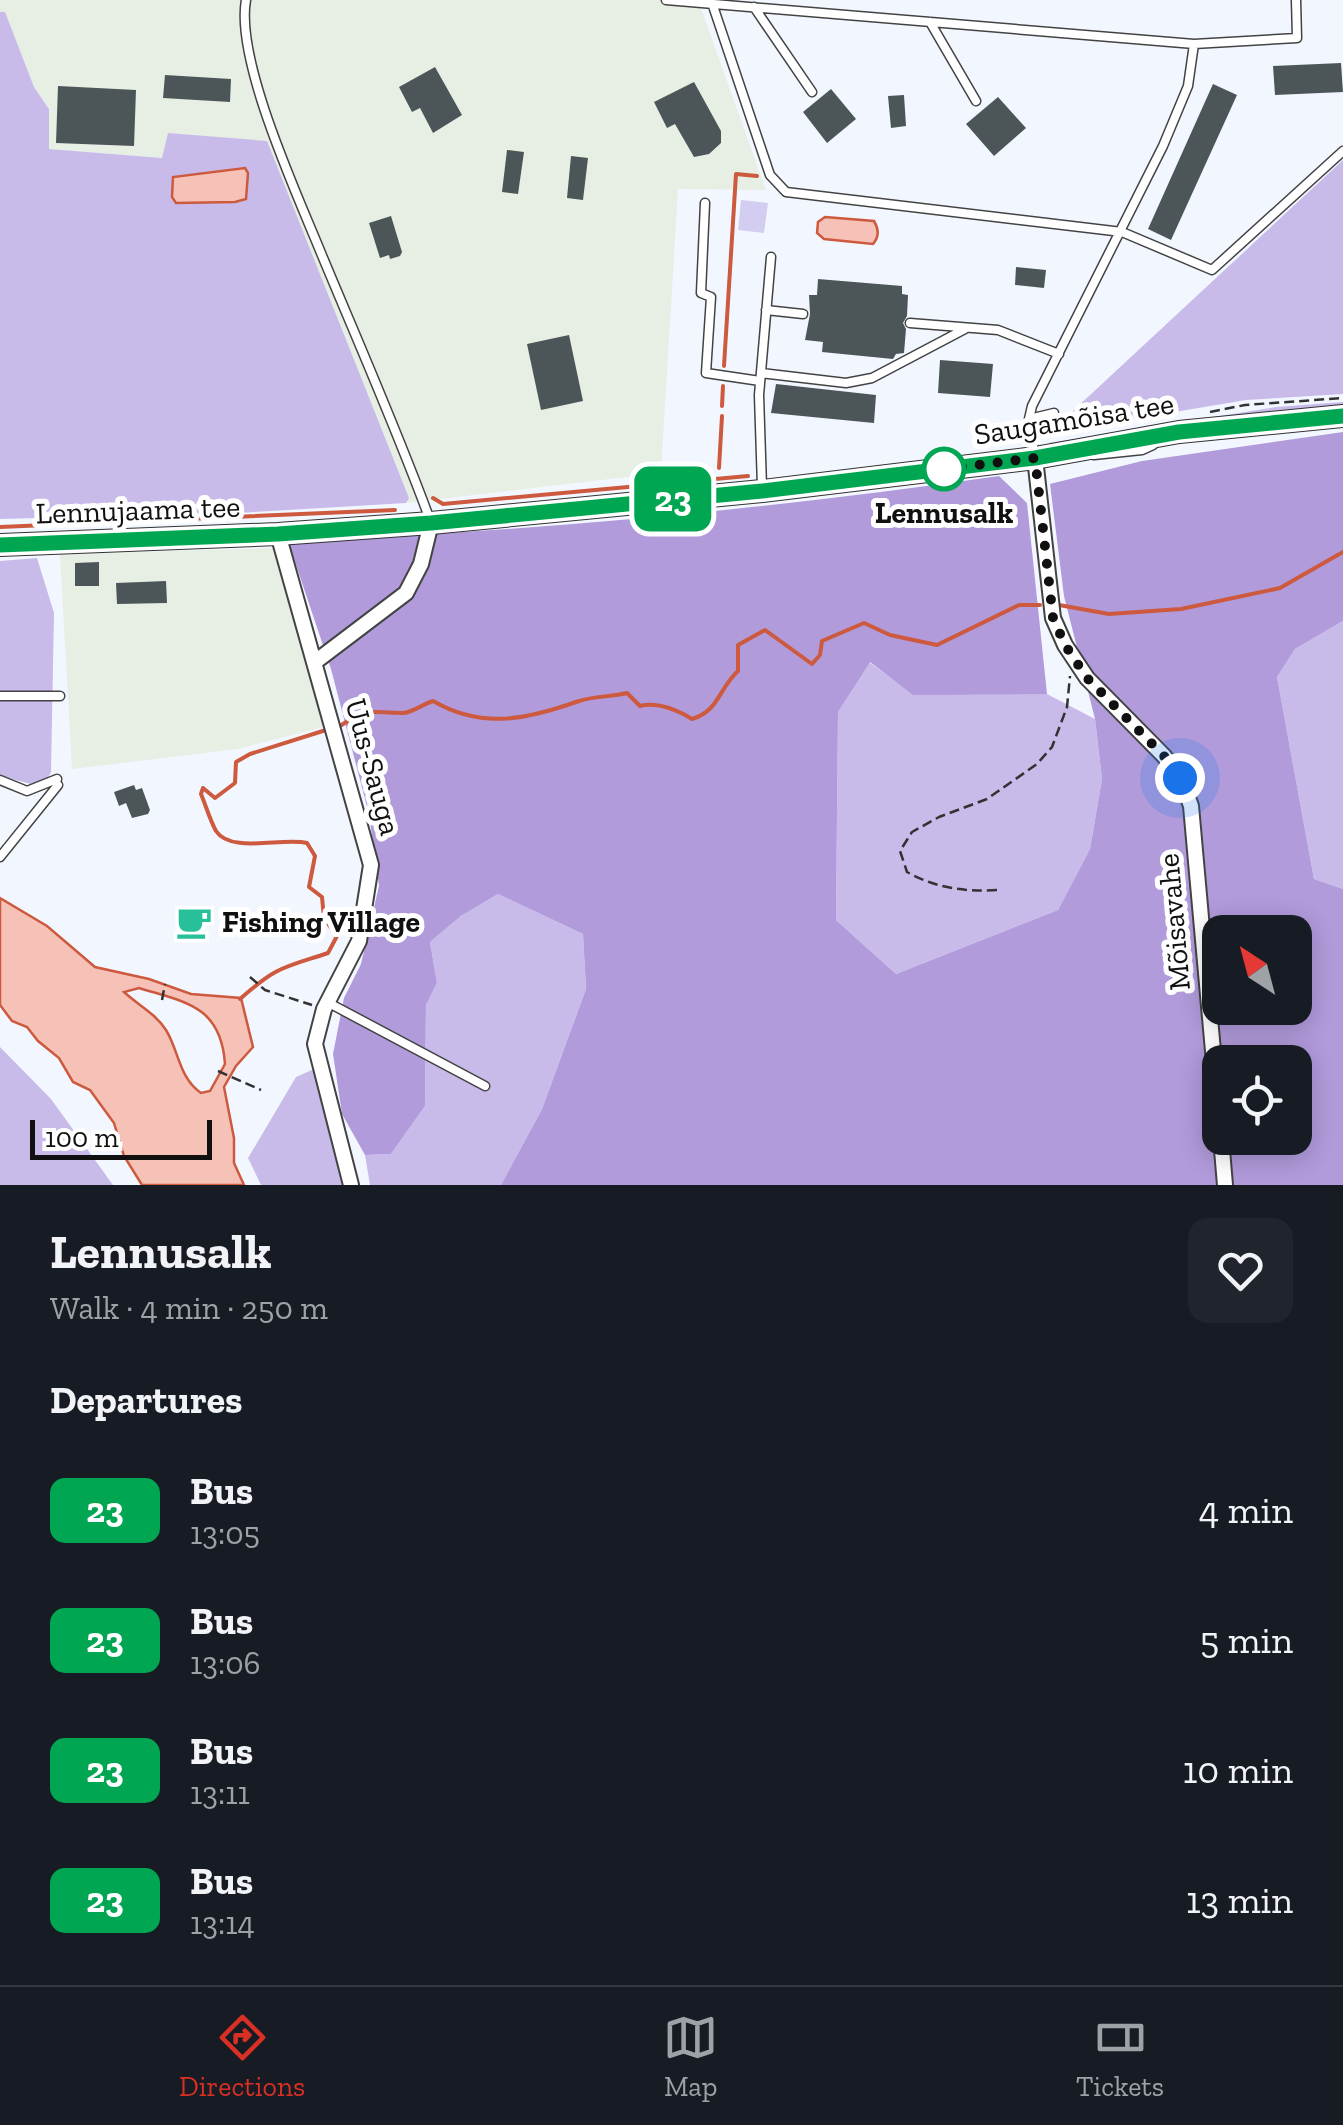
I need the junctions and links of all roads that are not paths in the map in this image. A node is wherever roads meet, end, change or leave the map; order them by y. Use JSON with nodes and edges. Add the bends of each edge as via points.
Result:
{"nodes":[{"id":1,"x":246,"y":0,"type":"edge"},
{"id":2,"x":666,"y":0,"type":"edge"},
{"id":3,"x":836,"y":0,"type":"edge"},
{"id":4,"x":1296,"y":0,"type":"edge"},
{"id":5,"x":712,"y":2,"type":"edge"},
{"id":6,"x":723,"y":2,"type":"edge"},
{"id":7,"x":754,"y":7,"type":"junction"},
{"id":8,"x":829,"y":13,"type":"junction"},
{"id":9,"x":930,"y":22,"type":"junction"},
{"id":10,"x":1194,"y":44,"type":"junction"},
{"id":11,"x":812,"y":92,"type":"dead end"},
{"id":12,"x":976,"y":101,"type":"dead end"},
{"id":13,"x":1343,"y":152,"type":"edge"},
{"id":14,"x":704,"y":203,"type":"dead end"},
{"id":15,"x":1122,"y":232,"type":"junction"},
{"id":16,"x":771,"y":257,"type":"dead end"},
{"id":17,"x":766,"y":310,"type":"junction"},
{"id":18,"x":803,"y":314,"type":"dead end"},
{"id":19,"x":910,"y":323,"type":"dead end"},
{"id":20,"x":965,"y":329,"type":"junction"},
{"id":21,"x":1059,"y":354,"type":"junction"},
{"id":22,"x":760,"y":377,"type":"junction"},
{"id":23,"x":1054,"y":413,"type":"dead end"},
{"id":24,"x":1343,"y":416,"type":"edge"},
{"id":25,"x":1030,"y":419,"type":"junction"},
{"id":26,"x":1035,"y":458,"type":"junction"},
{"id":27,"x":762,"y":491,"type":"junction"},
{"id":28,"x":431,"y":523,"type":"junction"},
{"id":29,"x":278,"y":534,"type":"junction"},
{"id":30,"x":0,"y":545,"type":"edge"},
{"id":31,"x":315,"y":662,"type":"junction"},
{"id":32,"x":0,"y":696,"type":"edge"},
{"id":33,"x":60,"y":696,"type":"dead end"},
{"id":34,"x":0,"y":780,"type":"edge"},
{"id":35,"x":0,"y":858,"type":"edge"},
{"id":36,"x":326,"y":1005,"type":"junction"},
{"id":37,"x":1212,"y":1045,"type":"edge"},
{"id":38,"x":486,"y":1086,"type":"dead end"},
{"id":39,"x":1222,"y":1155,"type":"edge"},
{"id":40,"x":350,"y":1185,"type":"edge"},
{"id":41,"x":1225,"y":1185,"type":"edge"}],
"edges":[{"from":1,"to":28,"type":"lane","via":[[250,64],[288,175]]},
{"from":2,"to":5,"type":"lane"},
{"from":3,"to":8,"type":"lane"},
{"from":4,"to":10,"type":"lane","via":[[1296,38]]},
{"from":5,"to":6,"type":"lane"},
{"from":5,"to":15,"type":"lane","via":[[770,176],[786,192]]},
{"from":6,"to":7,"type":"lane"},
{"from":7,"to":8,"type":"lane"},
{"from":7,"to":11,"type":"lane"},
{"from":8,"to":9,"type":"lane"},
{"from":9,"to":10,"type":"lane"},
{"from":9,"to":12,"type":"lane"},
{"from":10,"to":15,"type":"lane","via":[[1188,86]]},
{"from":13,"to":15,"type":"lane","via":[[1212,270]]},
{"from":14,"to":22,"type":"lane","via":[[701,292],[712,297],[706,373]]},
{"from":15,"to":21,"type":"lane"},
{"from":16,"to":17,"type":"lane"},
{"from":17,"to":18,"type":"lane"},
{"from":17,"to":22,"type":"lane"},
{"from":19,"to":20,"type":"lane"},
{"from":20,"to":21,"type":"lane","via":[[998,330]]},
{"from":20,"to":22,"type":"lane","via":[[872,378],[846,383]]},
{"from":21,"to":25,"type":"lane"},
{"from":22,"to":27,"type":"lane"},
{"from":23,"to":25,"type":"lane"},
{"from":24,"to":26,"type":"street","name":"Saugamõisa tee","via":[[1179,432]]},
{"from":25,"to":26,"type":"lane"},
{"from":26,"to":27,"type":"street","name":"Saugamõisa tee"},
{"from":26,"to":37,"type":"street","name":"Mõisavahe","via":[[1053,618],[1065,645],[1087,678],[1164,756],[1191,806]]},
{"from":27,"to":28,"type":"street","name":"Saugamõisa tee"},
{"from":28,"to":29,"type":"street","name":"Saugamõisa tee"},
{"from":28,"to":31,"type":"street","via":[[406,593]]},
{"from":29,"to":30,"type":"street","name":"Lennujaama tee"},
{"from":29,"to":31,"type":"street","name":"Uus-Sauga"},
{"from":31,"to":36,"type":"street","name":"Uus-Sauga","via":[[371,865],[359,941]]},
{"from":32,"to":33,"type":"lane"},
{"from":34,"to":35,"type":"lane","via":[[27,791],[57,782]]},
{"from":36,"to":38,"type":"lane"},
{"from":36,"to":40,"type":"street","name":"Uus-Sauga","via":[[315,1044]]},
{"from":39,"to":41,"type":"street"}]}
